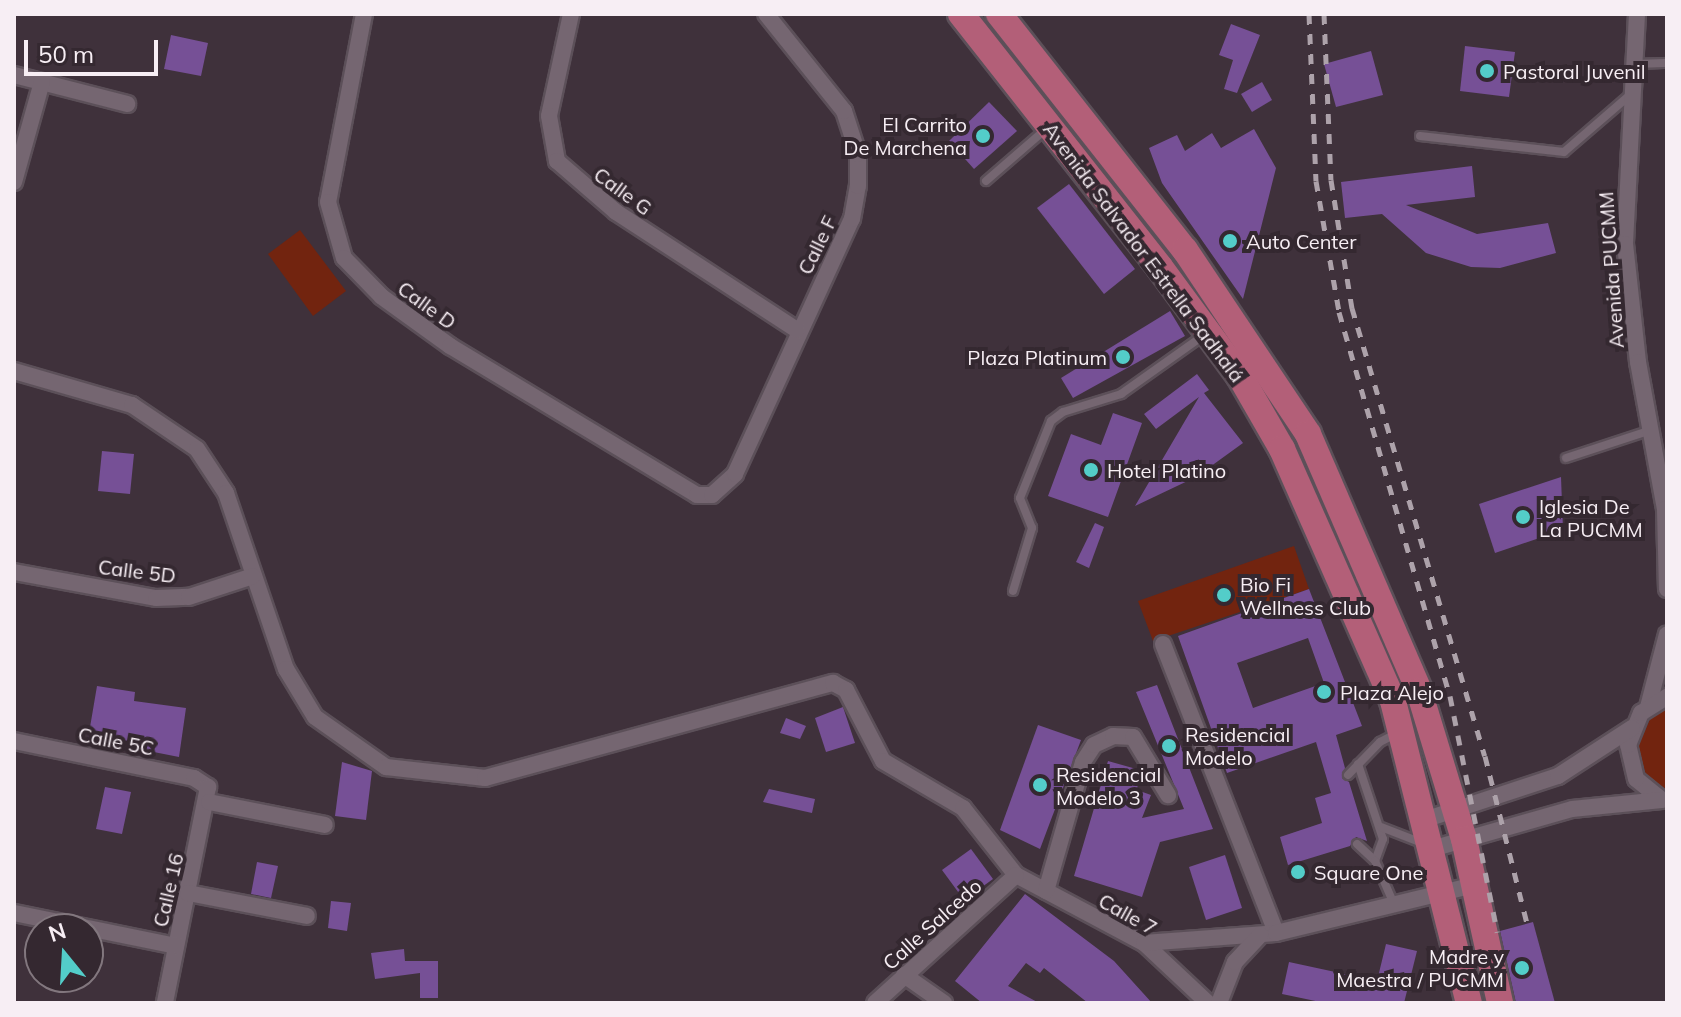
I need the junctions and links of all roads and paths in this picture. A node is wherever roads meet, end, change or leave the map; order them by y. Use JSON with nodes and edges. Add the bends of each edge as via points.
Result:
{"nodes":[{"id":1,"x":364,"y":14,"type":"edge"},
{"id":2,"x":571,"y":14,"type":"edge"},
{"id":3,"x":766,"y":14,"type":"edge"},
{"id":4,"x":961,"y":14,"type":"edge"},
{"id":5,"x":1637,"y":14,"type":"edge"},
{"id":6,"x":1003,"y":16,"type":"edge"},
{"id":7,"x":1667,"y":63,"type":"edge"},
{"id":8,"x":1633,"y":64,"type":"junction"},
{"id":9,"x":14,"y":75,"type":"edge"},
{"id":10,"x":42,"y":82,"type":"junction"},
{"id":11,"x":1630,"y":95,"type":"junction"},
{"id":12,"x":127,"y":104,"type":"dead end"},
{"id":13,"x":1050,"y":126,"type":"junction"},
{"id":14,"x":1420,"y":136,"type":"dead end"},
{"id":15,"x":986,"y":181,"type":"dead end"},
{"id":16,"x":14,"y":182,"type":"edge"},
{"id":17,"x":797,"y":330,"type":"junction"},
{"id":18,"x":1208,"y":332,"type":"junction"},
{"id":19,"x":14,"y":371,"type":"edge"},
{"id":20,"x":1651,"y":430,"type":"junction"},
{"id":21,"x":1566,"y":458,"type":"dead end"},
{"id":22,"x":1664,"y":485,"type":"edge"},
{"id":23,"x":712,"y":495,"type":"joint"},
{"id":24,"x":1666,"y":516,"type":"edge"},
{"id":25,"x":14,"y":572,"type":"edge"},
{"id":26,"x":253,"y":576,"type":"junction"},
{"id":27,"x":1667,"y":589,"type":"edge"},
{"id":28,"x":1013,"y":591,"type":"dead end"},
{"id":29,"x":1667,"y":634,"type":"edge"},
{"id":30,"x":1163,"y":644,"type":"dead end"},
{"id":31,"x":1667,"y":697,"type":"edge"},
{"id":32,"x":1648,"y":707,"type":"junction"},
{"id":33,"x":1632,"y":728,"type":"junction"},
{"id":34,"x":1403,"y":731,"type":"junction"},
{"id":35,"x":14,"y":741,"type":"edge"},
{"id":36,"x":1358,"y":764,"type":"junction"},
{"id":37,"x":1348,"y":775,"type":"dead end"},
{"id":38,"x":208,"y":795,"type":"junction"},
{"id":39,"x":1168,"y":795,"type":"dead end"},
{"id":40,"x":1665,"y":801,"type":"edge"},
{"id":41,"x":1456,"y":811,"type":"junction"},
{"id":42,"x":1427,"y":819,"type":"junction"},
{"id":43,"x":325,"y":825,"type":"dead end"},
{"id":44,"x":1381,"y":827,"type":"junction"},
{"id":45,"x":1464,"y":839,"type":"junction"},
{"id":46,"x":1357,"y":844,"type":"dead end"},
{"id":47,"x":1435,"y":848,"type":"junction"},
{"id":48,"x":1375,"y":861,"type":"junction"},
{"id":49,"x":1016,"y":875,"type":"junction"},
{"id":50,"x":1474,"y":885,"type":"junction"},
{"id":51,"x":1046,"y":891,"type":"junction"},
{"id":52,"x":1445,"y":892,"type":"junction"},
{"id":53,"x":188,"y":893,"type":"junction"},
{"id":54,"x":1394,"y":904,"type":"junction"},
{"id":55,"x":14,"y":913,"type":"edge"},
{"id":56,"x":307,"y":916,"type":"dead end"},
{"id":57,"x":1268,"y":934,"type":"junction"},
{"id":58,"x":1144,"y":943,"type":"junction"},
{"id":59,"x":176,"y":946,"type":"junction"},
{"id":60,"x":904,"y":975,"type":"junction"},
{"id":61,"x":165,"y":1003,"type":"edge"},
{"id":62,"x":875,"y":1003,"type":"edge"},
{"id":63,"x":944,"y":1003,"type":"edge"},
{"id":64,"x":1208,"y":1003,"type":"edge"},
{"id":65,"x":1219,"y":1003,"type":"edge"},
{"id":66,"x":1469,"y":1003,"type":"edge"},
{"id":67,"x":1500,"y":1003,"type":"edge"}],
"edges":[{"from":1,"to":23,"type":"street","name":"Calle D","via":[[328,202],[336,241],[350,266],[450,346],[697,495]]},
{"from":2,"to":17,"type":"street","name":"Calle G","via":[[549,116],[557,161],[616,212]]},
{"from":3,"to":17,"type":"street","name":"Calle F","via":[[844,111],[858,154],[852,219]]},
{"from":4,"to":13,"type":"main road","name":"Avenida Salvador Estrella Sadhalá"},
{"from":5,"to":8,"type":"street","name":"Avenida PUCMM"},
{"from":6,"to":41,"type":"main road","name":"Avenida Salvador Estrella Sadhalá","via":[[1185,250],[1308,434],[1405,652]]},
{"from":7,"to":8,"type":"lane"},
{"from":8,"to":11,"type":"street","name":"Avenida PUCMM"},
{"from":9,"to":10,"type":"street"},
{"from":10,"to":12,"type":"street"},
{"from":10,"to":16,"type":"street"},
{"from":11,"to":14,"type":"lane","via":[[1564,152]]},
{"from":11,"to":20,"type":"street","name":"Avenida PUCMM","via":[[1625,244]]},
{"from":13,"to":15,"type":"lane"},
{"from":13,"to":18,"type":"main road","name":"Avenida Salvador Estrella Sadhalá"},
{"from":17,"to":23,"type":"street","name":"Calle F","via":[[735,474]]},
{"from":18,"to":28,"type":"lane","via":[[1127,391],[1051,421],[1020,498],[1032,528]]},
{"from":18,"to":34,"type":"main road","name":"Avenida Salvador Estrella Sadhalá","via":[[1288,462]]},
{"from":19,"to":26,"type":"street","via":[[132,405],[197,449],[226,493]]},
{"from":20,"to":21,"type":"lane"},
{"from":20,"to":22,"type":"street","name":"Avenida PUCMM"},
{"from":22,"to":24,"type":"street","name":"Avenida PUCMM"},
{"from":24,"to":27,"type":"street","name":"Avenida PUCMM"},
{"from":25,"to":26,"type":"street","name":"Calle 5D","via":[[156,598],[189,597]]},
{"from":26,"to":49,"type":"street","via":[[286,669],[315,717],[386,767],[485,778],[833,683],[846,690],[883,761],[963,808]]},
{"from":29,"to":32,"type":"street"},
{"from":30,"to":57,"type":"street"},
{"from":31,"to":32,"type":"street"},
{"from":32,"to":33,"type":"street"},
{"from":33,"to":40,"type":"street","via":[[1629,762],[1636,779]]},
{"from":33,"to":41,"type":"street","via":[[1558,776]]},
{"from":34,"to":36,"type":"lane"},
{"from":34,"to":42,"type":"main road","name":"Avenida Salvador Estrella Sadhalá"},
{"from":35,"to":38,"type":"street","name":"Calle 5C","via":[[194,778]]},
{"from":36,"to":37,"type":"lane"},
{"from":36,"to":44,"type":"lane"},
{"from":38,"to":43,"type":"street","name":"Calle 5C"},
{"from":38,"to":53,"type":"street","name":"Calle 16"},
{"from":39,"to":51,"type":"street","via":[[1133,737],[1113,736],[1094,745],[1083,762]]},
{"from":40,"to":45,"type":"street","via":[[1584,806]]},
{"from":41,"to":42,"type":"street"},
{"from":41,"to":45,"type":"main road","name":"Avenida Salvador Estrella Sadhalá"},
{"from":42,"to":47,"type":"main road","name":"Avenida Salvador Estrella Sadhalá"},
{"from":44,"to":47,"type":"lane"},
{"from":44,"to":48,"type":"lane"},
{"from":45,"to":47,"type":"street"},
{"from":45,"to":50,"type":"main road","name":"Avenida Salvador Estrella Sadhalá"},
{"from":46,"to":48,"type":"lane"},
{"from":47,"to":52,"type":"main road","name":"Avenida Salvador Estrella Sadhalá"},
{"from":48,"to":54,"type":"lane"},
{"from":49,"to":51,"type":"street","name":"Calle 7"},
{"from":49,"to":60,"type":"street","name":"Calle Salcedo"},
{"from":50,"to":52,"type":"street"},
{"from":50,"to":67,"type":"main road","name":"Avenida Salvador Estrella Sadhalá"},
{"from":51,"to":58,"type":"street","name":"Calle 7"},
{"from":52,"to":54,"type":"street"},
{"from":52,"to":66,"type":"main road","name":"Avenida Salvador Estrella Sadhalá"},
{"from":53,"to":56,"type":"street"},
{"from":53,"to":59,"type":"street","name":"Calle 16"},
{"from":54,"to":57,"type":"street"},
{"from":55,"to":59,"type":"street"},
{"from":57,"to":58,"type":"street"},
{"from":57,"to":65,"type":"street","via":[[1235,962]]},
{"from":58,"to":64,"type":"street","name":"Calle 7"},
{"from":59,"to":61,"type":"street","name":"Calle 16"},
{"from":60,"to":62,"type":"street","name":"Calle Salcedo"},
{"from":60,"to":63,"type":"street"}]}
